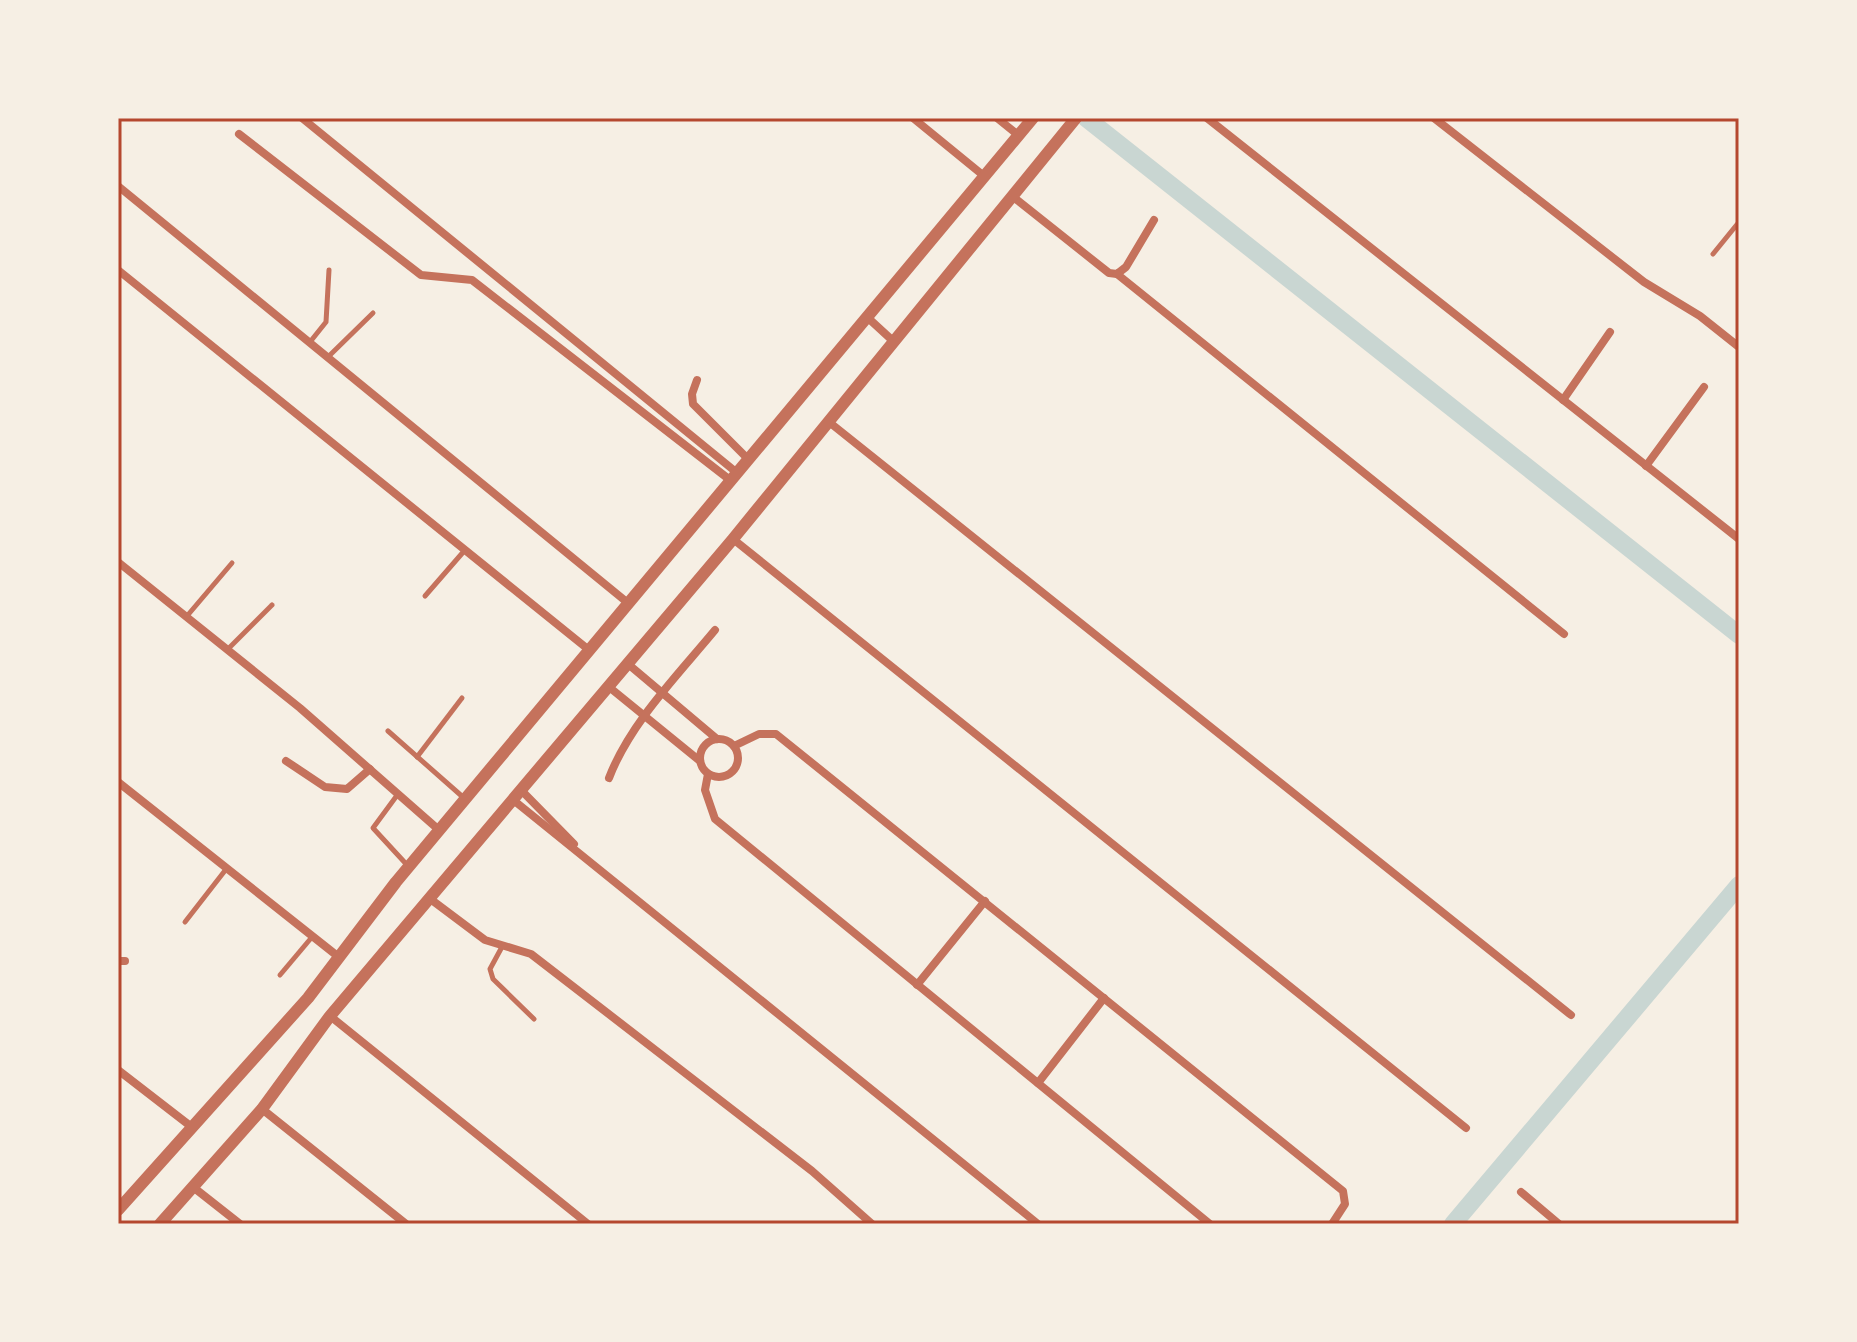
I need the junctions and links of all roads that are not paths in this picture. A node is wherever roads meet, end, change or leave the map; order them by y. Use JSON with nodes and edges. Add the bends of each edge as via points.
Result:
{"nodes":[{"id":1,"x":302,"y":118,"type":"edge"},
{"id":2,"x":913,"y":118,"type":"edge"},
{"id":3,"x":997,"y":118,"type":"edge"},
{"id":4,"x":1033,"y":118,"type":"edge"},
{"id":5,"x":1076,"y":118,"type":"edge"},
{"id":6,"x":1207,"y":118,"type":"edge"},
{"id":7,"x":1434,"y":118,"type":"edge"},
{"id":8,"x":239,"y":134,"type":"dead end"},
{"id":9,"x":1018,"y":135,"type":"junction"},
{"id":10,"x":984,"y":176,"type":"junction"},
{"id":11,"x":118,"y":186,"type":"edge"},
{"id":12,"x":1012,"y":196,"type":"junction"},
{"id":13,"x":1154,"y":220,"type":"dead end"},
{"id":14,"x":1739,"y":222,"type":"edge"},
{"id":15,"x":1713,"y":254,"type":"dead end"},
{"id":16,"x":118,"y":270,"type":"edge"},
{"id":17,"x":329,"y":270,"type":"dead end"},
{"id":18,"x":1117,"y":274,"type":"junction"},
{"id":19,"x":373,"y":313,"type":"dead end"},
{"id":20,"x":867,"y":317,"type":"junction"},
{"id":21,"x":1610,"y":332,"type":"dead end"},
{"id":22,"x":892,"y":340,"type":"junction"},
{"id":23,"x":310,"y":343,"type":"junction"},
{"id":24,"x":1739,"y":347,"type":"edge"},
{"id":25,"x":329,"y":356,"type":"junction"},
{"id":26,"x":697,"y":380,"type":"dead end"},
{"id":27,"x":1704,"y":387,"type":"dead end"},
{"id":28,"x":1563,"y":400,"type":"junction"},
{"id":29,"x":829,"y":422,"type":"junction"},
{"id":30,"x":748,"y":459,"type":"junction"},
{"id":31,"x":1646,"y":466,"type":"junction"},
{"id":32,"x":733,"y":476,"type":"junction"},
{"id":33,"x":1738,"y":537,"type":"edge"},
{"id":34,"x":733,"y":539,"type":"junction"},
{"id":35,"x":466,"y":549,"type":"junction"},
{"id":36,"x":118,"y":562,"type":"edge"},
{"id":37,"x":232,"y":563,"type":"dead end"},
{"id":38,"x":425,"y":596,"type":"dead end"},
{"id":39,"x":628,"y":603,"type":"junction"},
{"id":40,"x":272,"y":605,"type":"dead end"},
{"id":41,"x":187,"y":616,"type":"junction"},
{"id":42,"x":715,"y":630,"type":"dead end"},
{"id":43,"x":1564,"y":634,"type":"dead end"},
{"id":44,"x":228,"y":649,"type":"junction"},
{"id":45,"x":589,"y":650,"type":"junction"},
{"id":46,"x":628,"y":664,"type":"junction"},
{"id":47,"x":609,"y":687,"type":"junction"},
{"id":48,"x":663,"y":694,"type":"junction"},
{"id":49,"x":462,"y":698,"type":"dead end"},
{"id":50,"x":645,"y":717,"type":"junction"},
{"id":51,"x":388,"y":731,"type":"dead end"},
{"id":52,"x":717,"y":739,"type":"junction"},
{"id":53,"x":734,"y":746,"type":"junction"},
{"id":54,"x":417,"y":757,"type":"junction"},
{"id":55,"x":286,"y":761,"type":"dead end"},
{"id":56,"x":700,"y":761,"type":"junction"},
{"id":57,"x":370,"y":769,"type":"junction"},
{"id":58,"x":708,"y":774,"type":"junction"},
{"id":59,"x":609,"y":778,"type":"dead end"},
{"id":60,"x":118,"y":782,"type":"edge"},
{"id":61,"x":398,"y":794,"type":"junction"},
{"id":62,"x":517,"y":795,"type":"junction"},
{"id":63,"x":465,"y":799,"type":"junction"},
{"id":64,"x":439,"y":830,"type":"junction"},
{"id":65,"x":409,"y":867,"type":"junction"},
{"id":66,"x":227,"y":868,"type":"junction"},
{"id":67,"x":429,"y":898,"type":"junction"},
{"id":68,"x":985,"y":901,"type":"junction"},
{"id":69,"x":185,"y":922,"type":"dead end"},
{"id":70,"x":312,"y":937,"type":"junction"},
{"id":71,"x":503,"y":944,"type":"junction"},
{"id":72,"x":340,"y":958,"type":"junction"},
{"id":73,"x":280,"y":975,"type":"dead end"},
{"id":74,"x":917,"y":985,"type":"junction"},
{"id":75,"x":1104,"y":998,"type":"junction"},
{"id":76,"x":1571,"y":1015,"type":"dead end"},
{"id":77,"x":330,"y":1016,"type":"junction"},
{"id":78,"x":534,"y":1019,"type":"dead end"},
{"id":79,"x":118,"y":1070,"type":"edge"},
{"id":80,"x":1038,"y":1083,"type":"junction"},
{"id":81,"x":262,"y":1109,"type":"junction"},
{"id":82,"x":193,"y":1128,"type":"junction"},
{"id":83,"x":1466,"y":1128,"type":"dead end"},
{"id":84,"x":193,"y":1187,"type":"junction"},
{"id":85,"x":1521,"y":1192,"type":"dead end"},
{"id":86,"x":120,"y":1204,"type":"edge"},
{"id":87,"x":160,"y":1224,"type":"edge"},
{"id":88,"x":240,"y":1224,"type":"edge"},
{"id":89,"x":406,"y":1224,"type":"edge"},
{"id":90,"x":588,"y":1224,"type":"edge"},
{"id":91,"x":872,"y":1224,"type":"edge"},
{"id":92,"x":1038,"y":1224,"type":"edge"},
{"id":93,"x":1210,"y":1224,"type":"edge"},
{"id":94,"x":1332,"y":1224,"type":"edge"},
{"id":95,"x":1559,"y":1224,"type":"edge"}],
"edges":[{"from":1,"to":32,"type":"street"},
{"from":2,"to":10,"type":"street"},
{"from":3,"to":9,"type":"street"},
{"from":4,"to":9,"type":"street"},
{"from":5,"to":12,"type":"street"},
{"from":6,"to":28,"type":"street"},
{"from":7,"to":24,"type":"street","via":[[1644,282]]},
{"from":8,"to":32,"type":"street","via":[[421,275],[472,280]]},
{"from":9,"to":10,"type":"street"},
{"from":10,"to":20,"type":"street"},
{"from":11,"to":23,"type":"street"},
{"from":12,"to":18,"type":"street","via":[[1086,256]]},
{"from":12,"to":22,"type":"street"},
{"from":13,"to":18,"type":"street"},
{"from":14,"to":15,"type":"lane"},
{"from":16,"to":35,"type":"street"},
{"from":17,"to":23,"type":"lane","via":[[326,322]]},
{"from":18,"to":43,"type":"street"},
{"from":19,"to":25,"type":"lane"},
{"from":20,"to":22,"type":"street"},
{"from":20,"to":30,"type":"street"},
{"from":21,"to":28,"type":"street"},
{"from":22,"to":29,"type":"street"},
{"from":23,"to":25,"type":"street"},
{"from":25,"to":39,"type":"street"},
{"from":26,"to":30,"type":"street","via":[[693,404]]},
{"from":27,"to":31,"type":"street"},
{"from":28,"to":31,"type":"street"},
{"from":29,"to":34,"type":"street"},
{"from":29,"to":76,"type":"street"},
{"from":30,"to":32,"type":"street"},
{"from":31,"to":33,"type":"street"},
{"from":32,"to":39,"type":"street"},
{"from":34,"to":46,"type":"street"},
{"from":34,"to":83,"type":"street"},
{"from":35,"to":38,"type":"lane"},
{"from":35,"to":45,"type":"street"},
{"from":36,"to":41,"type":"street"},
{"from":37,"to":41,"type":"lane"},
{"from":39,"to":45,"type":"street"},
{"from":40,"to":44,"type":"lane"},
{"from":41,"to":44,"type":"street"},
{"from":42,"to":48,"type":"street"},
{"from":44,"to":57,"type":"street"},
{"from":45,"to":63,"type":"street"},
{"from":46,"to":47,"type":"street"},
{"from":46,"to":48,"type":"street"},
{"from":47,"to":50,"type":"street"},
{"from":47,"to":62,"type":"street"},
{"from":48,"to":50,"type":"street"},
{"from":48,"to":52,"type":"street"},
{"from":49,"to":54,"type":"lane"},
{"from":50,"to":56,"type":"street"},
{"from":50,"to":59,"type":"street","via":[[617,756]]},
{"from":51,"to":54,"type":"lane"},
{"from":52,"to":53,"type":"street"},
{"from":52,"to":56,"type":"street","via":[[708,743]]},
{"from":53,"to":58,"type":"street","via":[[738,763],[733,771],[717,777]]},
{"from":53,"to":68,"type":"street","via":[[759,734],[776,734]]},
{"from":54,"to":63,"type":"lane"},
{"from":55,"to":57,"type":"street","via":[[325,787],[347,789]]},
{"from":56,"to":58,"type":"street"},
{"from":57,"to":61,"type":"street"},
{"from":58,"to":74,"type":"street","via":[[705,790],[715,819]]},
{"from":60,"to":66,"type":"street"},
{"from":61,"to":64,"type":"street"},
{"from":61,"to":65,"type":"lane","via":[[373,828]]},
{"from":62,"to":67,"type":"street"},
{"from":62,"to":92,"type":"street","via":[[550,816],[585,856]]},
{"from":63,"to":64,"type":"street"},
{"from":64,"to":65,"type":"street"},
{"from":65,"to":72,"type":"street"},
{"from":66,"to":69,"type":"lane"},
{"from":66,"to":70,"type":"street"},
{"from":67,"to":71,"type":"street","via":[[485,940]]},
{"from":67,"to":77,"type":"street"},
{"from":68,"to":74,"type":"street"},
{"from":68,"to":75,"type":"street"},
{"from":70,"to":72,"type":"street"},
{"from":70,"to":73,"type":"lane"},
{"from":71,"to":78,"type":"lane","via":[[490,969],[493,979]]},
{"from":71,"to":91,"type":"street","via":[[531,954],[812,1171]]},
{"from":72,"to":82,"type":"street"},
{"from":74,"to":80,"type":"street"},
{"from":75,"to":80,"type":"street"},
{"from":75,"to":94,"type":"street","via":[[1343,1191],[1345,1204]]},
{"from":77,"to":81,"type":"street"},
{"from":77,"to":90,"type":"street"},
{"from":79,"to":82,"type":"street"},
{"from":80,"to":93,"type":"street"},
{"from":81,"to":84,"type":"street"},
{"from":81,"to":89,"type":"street"},
{"from":82,"to":86,"type":"street"},
{"from":84,"to":87,"type":"street"},
{"from":84,"to":88,"type":"street"},
{"from":85,"to":95,"type":"street"}]}
